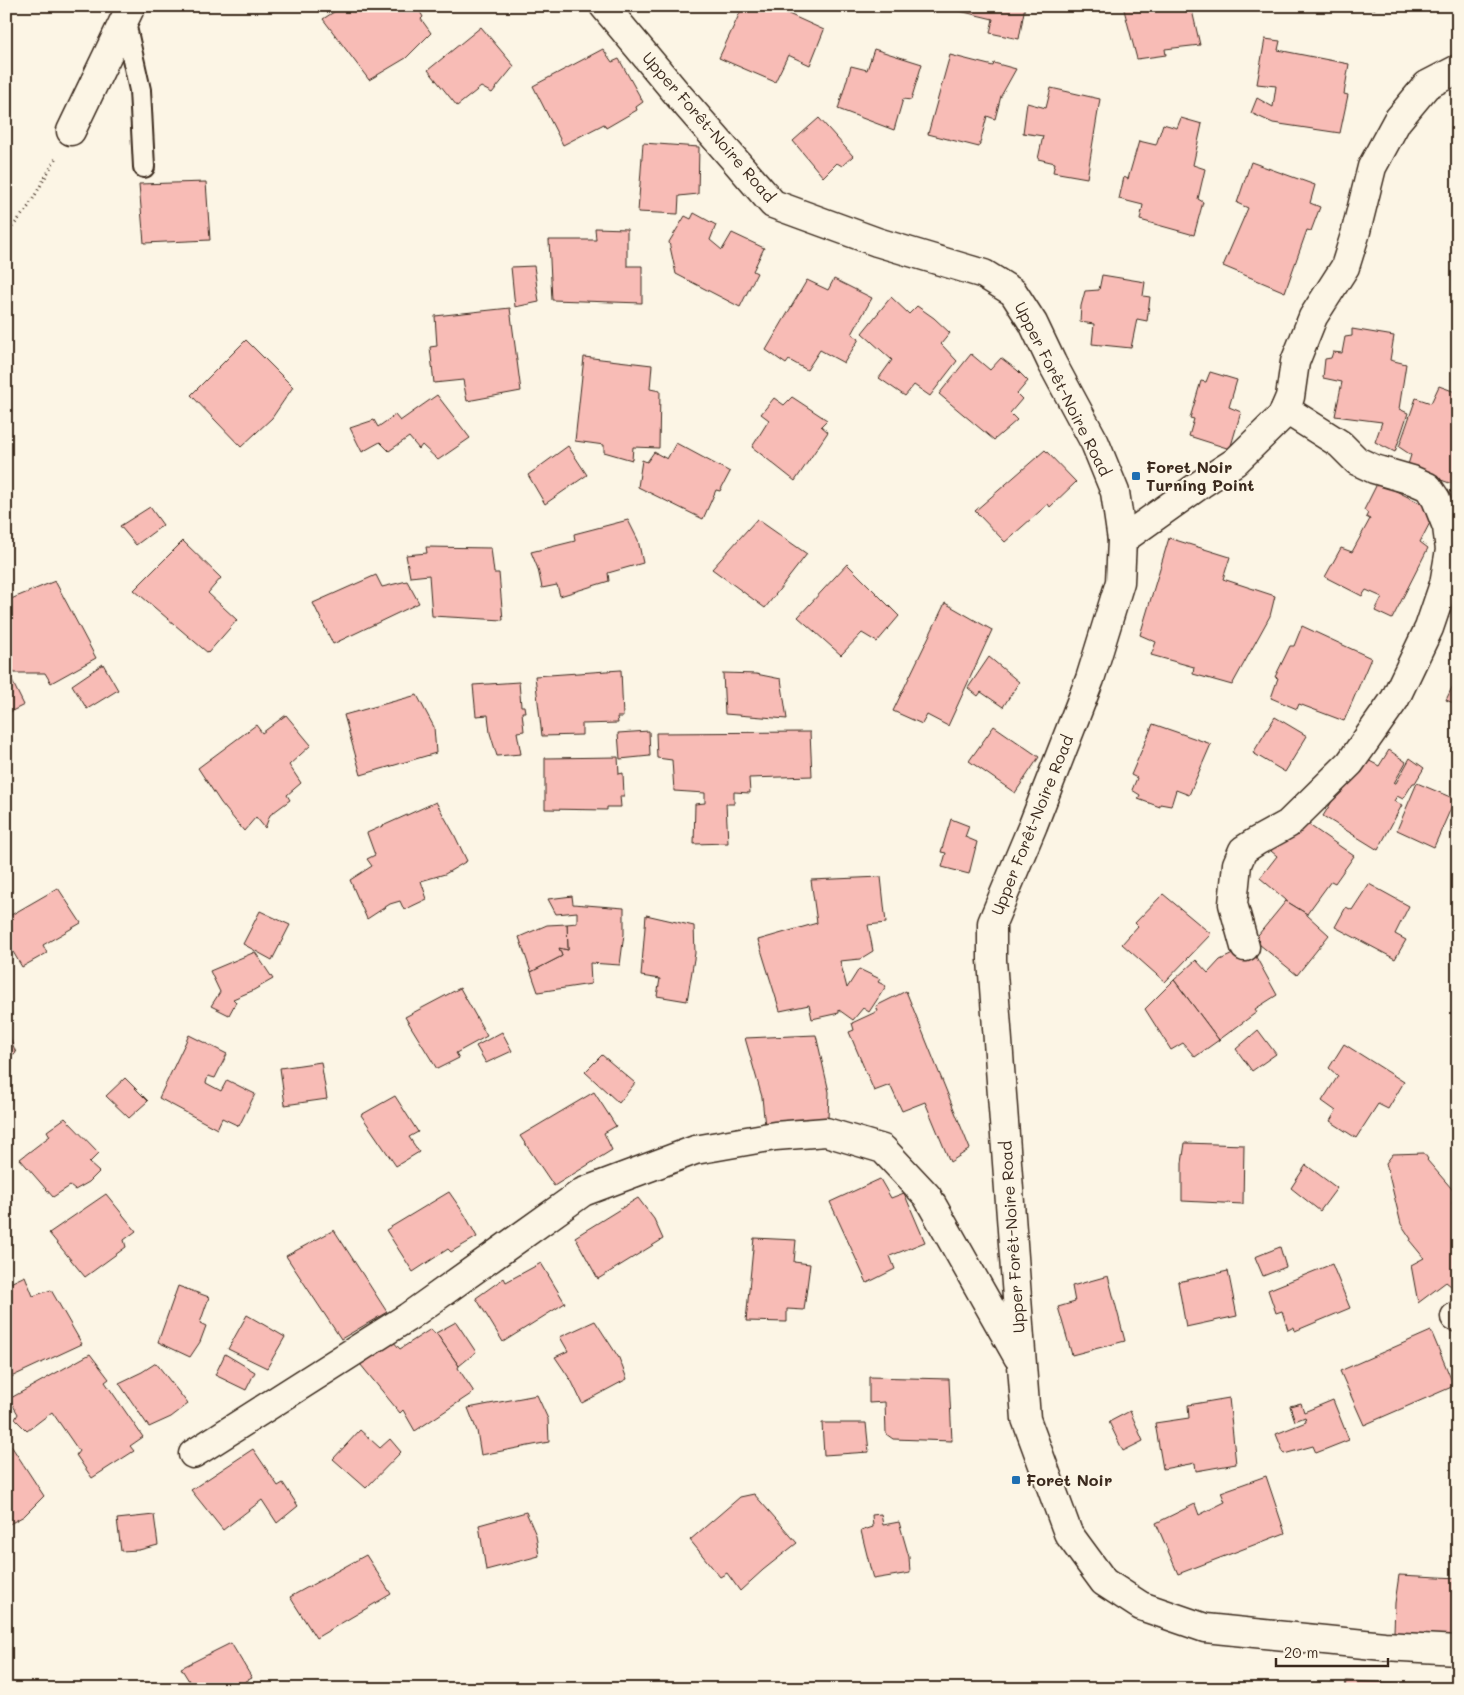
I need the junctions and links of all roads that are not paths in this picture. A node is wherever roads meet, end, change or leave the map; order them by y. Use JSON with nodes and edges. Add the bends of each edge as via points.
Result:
{"nodes":[{"id":1,"x":604,"y":6,"type":"edge"},
{"id":2,"x":128,"y":12,"type":"edge"},
{"id":3,"x":1458,"y":69,"type":"edge"},
{"id":4,"x":71,"y":131,"type":"road end"},
{"id":5,"x":144,"y":167,"type":"dead end"},
{"id":6,"x":1285,"y":409,"type":"junction"},
{"id":7,"x":1122,"y":540,"type":"junction"},
{"id":8,"x":1245,"y":947,"type":"dead end"},
{"id":9,"x":1022,"y":1363,"type":"junction"},
{"id":10,"x":193,"y":1454,"type":"dead end"},
{"id":11,"x":1458,"y":1650,"type":"edge"}],
"edges":[{"from":1,"to":7,"type":"street","name":"Upper Forêt-Noire Road","via":[[773,204],[877,242],[984,274],[1012,292],[1033,323],[1095,443],[1115,492]]},
{"from":2,"to":4,"type":"street"},
{"from":2,"to":5,"type":"lane","via":[[140,90]]},
{"from":3,"to":6,"type":"street","via":[[1426,85],[1397,121],[1372,166],[1345,267],[1313,317],[1295,362]]},
{"from":6,"to":7,"type":"street","via":[[1282,416],[1235,462]]},
{"from":6,"to":8,"type":"street","via":[[1340,444],[1357,461],[1374,470],[1428,487],[1446,527],[1450,550],[1444,584],[1429,628],[1395,699],[1350,763],[1288,824],[1243,850],[1237,864],[1232,904]]},
{"from":7,"to":9,"type":"street","name":"Upper Forêt-Noire Road","via":[[1120,582],[1090,679],[992,923]]},
{"from":9,"to":10,"type":"street","via":[[927,1196],[883,1149],[826,1132],[774,1136],[695,1150],[583,1192],[408,1317]]},
{"from":9,"to":11,"type":"street","name":"Upper Forêt-Noire Road","via":[[1026,1419],[1068,1533],[1104,1582],[1141,1606],[1205,1628]]}]}
